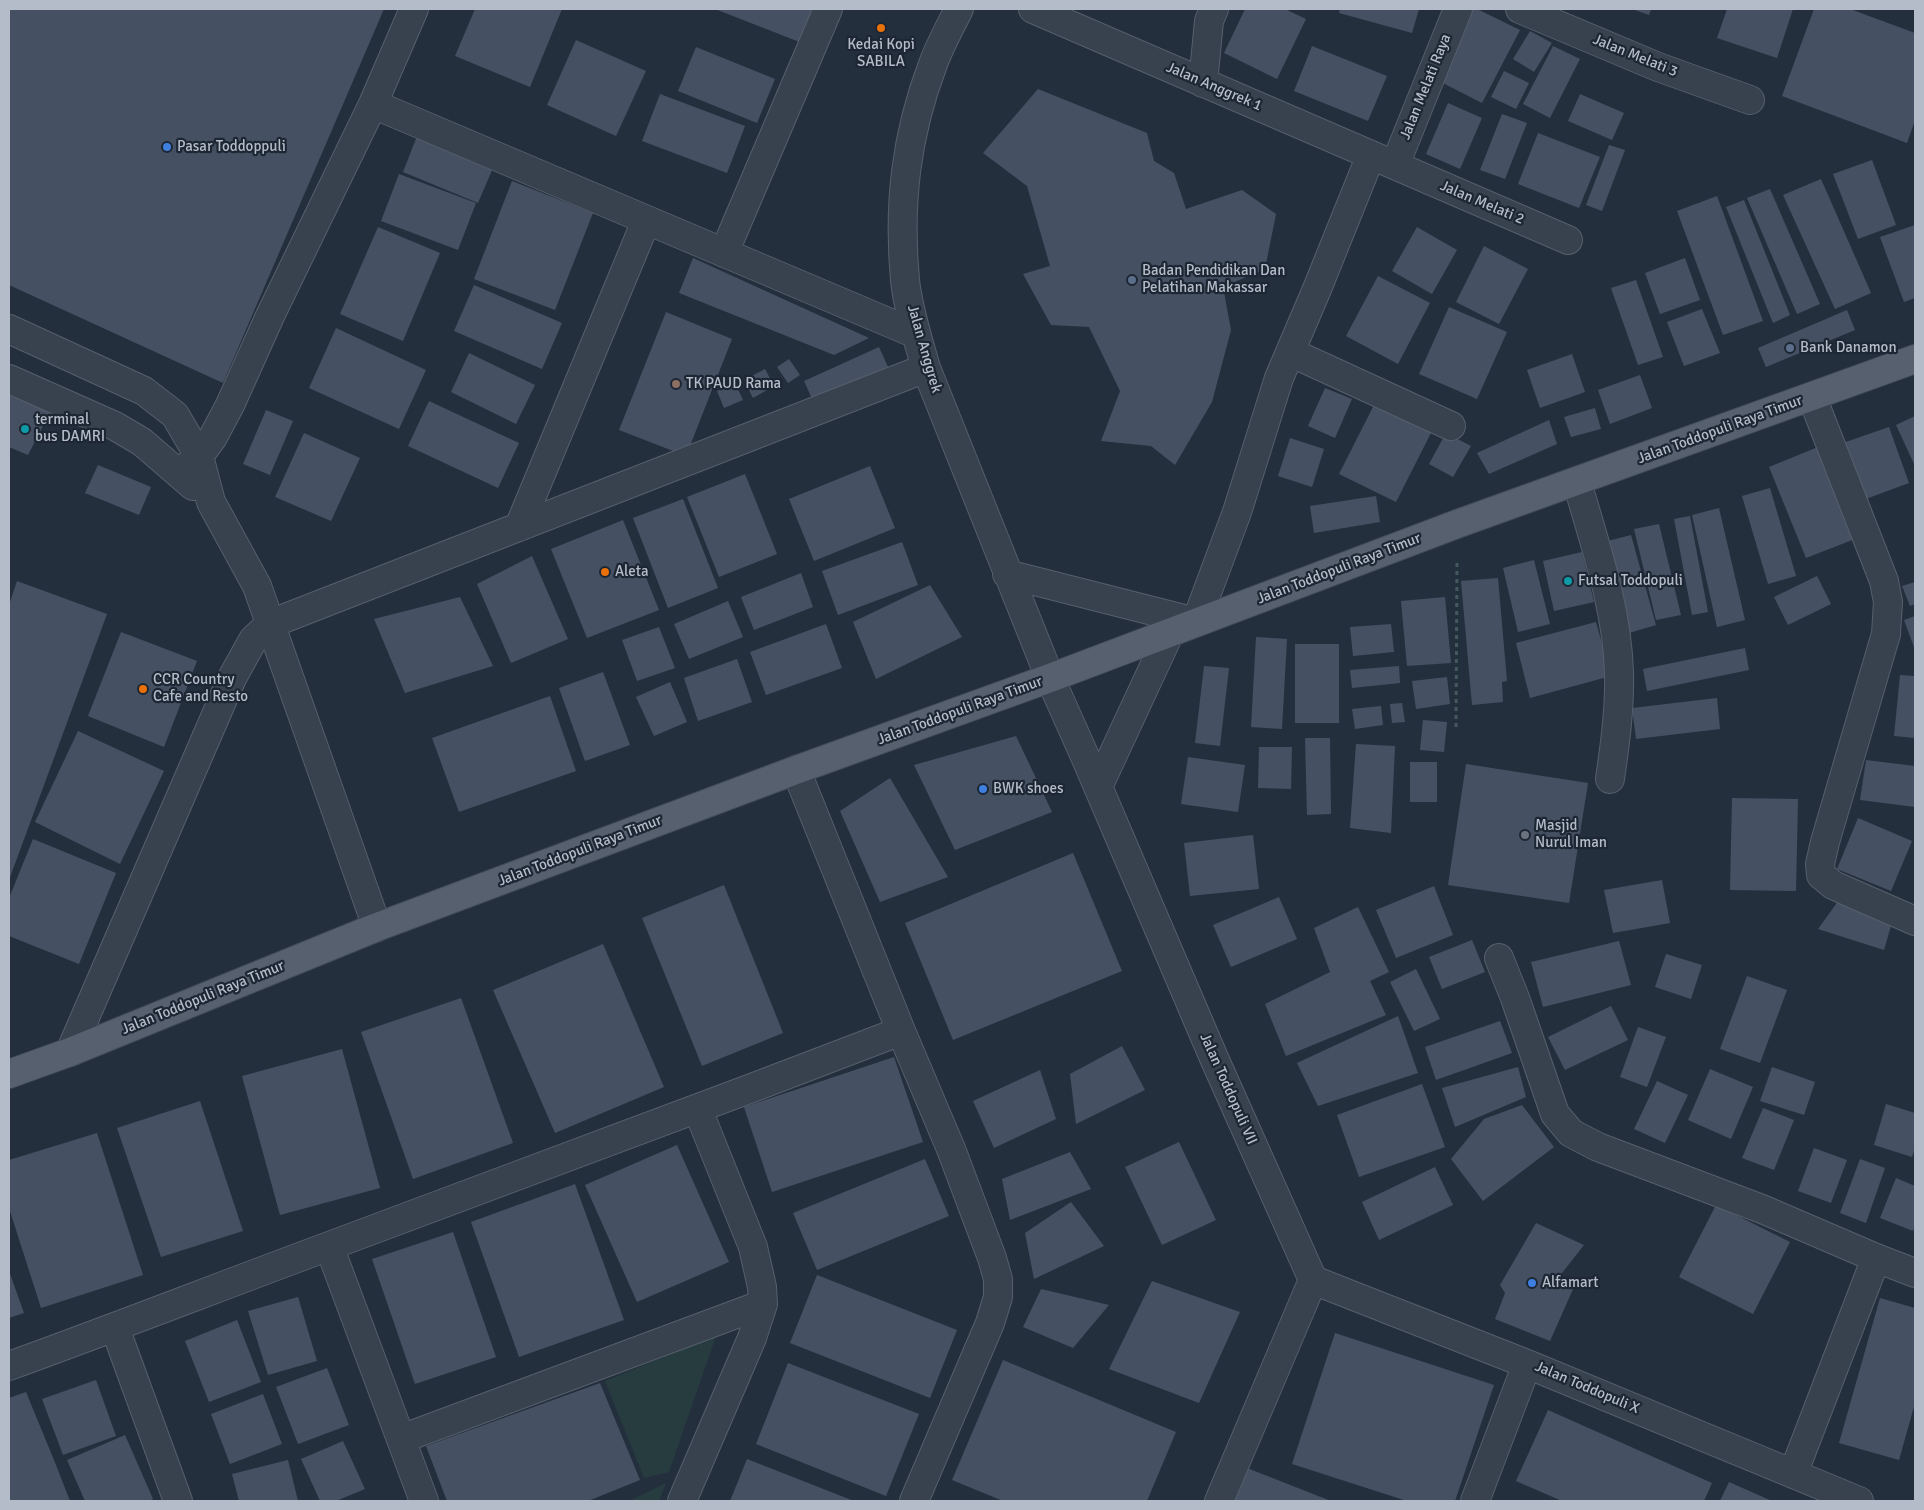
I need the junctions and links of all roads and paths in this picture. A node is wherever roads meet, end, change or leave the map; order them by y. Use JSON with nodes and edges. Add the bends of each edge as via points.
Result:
{"nodes":[{"id":1,"x":414,"y":9,"type":"edge"},
{"id":2,"x":828,"y":9,"type":"edge"},
{"id":3,"x":959,"y":9,"type":"edge"},
{"id":4,"x":1033,"y":9,"type":"edge"},
{"id":5,"x":1214,"y":9,"type":"edge"},
{"id":6,"x":1458,"y":9,"type":"edge"},
{"id":7,"x":1520,"y":9,"type":"edge"},
{"id":8,"x":1203,"y":82,"type":"junction"},
{"id":9,"x":1750,"y":100,"type":"dead end"},
{"id":10,"x":373,"y":104,"type":"junction"},
{"id":11,"x":1383,"y":160,"type":"junction"},
{"id":12,"x":646,"y":221,"type":"junction"},
{"id":13,"x":1568,"y":240,"type":"dead end"},
{"id":14,"x":724,"y":254,"type":"junction"},
{"id":15,"x":9,"y":329,"type":"edge"},
{"id":16,"x":916,"y":334,"type":"junction"},
{"id":17,"x":1290,"y":352,"type":"junction"},
{"id":18,"x":1915,"y":359,"type":"edge"},
{"id":19,"x":926,"y":368,"type":"junction"},
{"id":20,"x":9,"y":379,"type":"edge"},
{"id":21,"x":1812,"y":397,"type":"junction"},
{"id":22,"x":1452,"y":426,"type":"dead end"},
{"id":23,"x":189,"y":464,"type":"junction"},
{"id":24,"x":1577,"y":482,"type":"junction"},
{"id":25,"x":1457,"y":524,"type":"junction"},
{"id":26,"x":519,"y":527,"type":"junction"},
{"id":27,"x":1007,"y":574,"type":"junction"},
{"id":28,"x":1196,"y":622,"type":"junction"},
{"id":29,"x":270,"y":624,"type":"junction"},
{"id":30,"x":1170,"y":632,"type":"junction"},
{"id":31,"x":1050,"y":678,"type":"junction"},
{"id":32,"x":1456,"y":727,"type":"dead end"},
{"id":33,"x":796,"y":770,"type":"junction"},
{"id":34,"x":1610,"y":779,"type":"dead end"},
{"id":35,"x":1098,"y":787,"type":"junction"},
{"id":36,"x":1915,"y":921,"type":"edge"},
{"id":37,"x":378,"y":927,"type":"junction"},
{"id":38,"x":1499,"y":958,"type":"dead end"},
{"id":39,"x":901,"y":1031,"type":"junction"},
{"id":40,"x":70,"y":1052,"type":"junction"},
{"id":41,"x":9,"y":1074,"type":"edge"},
{"id":42,"x":698,"y":1110,"type":"junction"},
{"id":43,"x":329,"y":1246,"type":"junction"},
{"id":44,"x":1876,"y":1258,"type":"junction"},
{"id":45,"x":1915,"y":1273,"type":"edge"},
{"id":46,"x":1313,"y":1280,"type":"junction"},
{"id":47,"x":763,"y":1304,"type":"junction"},
{"id":48,"x":115,"y":1328,"type":"junction"},
{"id":49,"x":1527,"y":1364,"type":"junction"},
{"id":50,"x":9,"y":1366,"type":"edge"},
{"id":51,"x":401,"y":1439,"type":"junction"},
{"id":52,"x":1793,"y":1474,"type":"junction"},
{"id":53,"x":178,"y":1501,"type":"edge"},
{"id":54,"x":424,"y":1501,"type":"edge"},
{"id":55,"x":682,"y":1501,"type":"edge"},
{"id":56,"x":914,"y":1501,"type":"edge"},
{"id":57,"x":1219,"y":1501,"type":"edge"},
{"id":58,"x":1475,"y":1501,"type":"edge"},
{"id":59,"x":1859,"y":1501,"type":"edge"}],
"edges":[{"from":1,"to":10,"type":"street"},
{"from":2,"to":14,"type":"street"},
{"from":3,"to":16,"type":"street","name":"Jalan Anggrek","via":[[933,63],[910,140],[902,201],[905,281]]},
{"from":4,"to":8,"type":"street","name":"Jalan Anggrek 1"},
{"from":5,"to":8,"type":"street","via":[[1209,21]]},
{"from":6,"to":11,"type":"street","name":"Jalan Melati Raya"},
{"from":7,"to":9,"type":"street","name":"Jalan Melati 3"},
{"from":8,"to":11,"type":"street","name":"Jalan Anggrek 1"},
{"from":10,"to":12,"type":"street"},
{"from":10,"to":23,"type":"street","via":[[230,405],[212,437]]},
{"from":11,"to":13,"type":"street","name":"Jalan Melati 2"},
{"from":11,"to":17,"type":"street","name":"Jalan Melati Raya"},
{"from":12,"to":14,"type":"street"},
{"from":12,"to":26,"type":"street"},
{"from":14,"to":16,"type":"street"},
{"from":15,"to":23,"type":"street","via":[[144,390],[175,415]]},
{"from":16,"to":19,"type":"street","name":"Jalan Anggrek"},
{"from":17,"to":22,"type":"street"},
{"from":17,"to":28,"type":"street","name":"Jalan Melati Raya","via":[[1237,512]]},
{"from":18,"to":21,"type":"main road","name":"Jalan Toddopuli Raya Timur"},
{"from":19,"to":26,"type":"street"},
{"from":19,"to":27,"type":"street","name":"Jalan Anggrek"},
{"from":20,"to":23,"type":"street","via":[[115,426]]},
{"from":21,"to":24,"type":"main road","name":"Jalan Toddopuli Raya Timur"},
{"from":21,"to":36,"type":"street","via":[[1884,581],[1888,602],[1886,634],[1825,842],[1821,875],[1834,885]]},
{"from":23,"to":29,"type":"street","via":[[257,586]]},
{"from":24,"to":25,"type":"main road","name":"Jalan Toddopuli Raya Timur"},
{"from":24,"to":34,"type":"street","via":[[1608,592],[1616,634],[1619,674]]},
{"from":25,"to":28,"type":"main road","name":"Jalan Toddopuli Raya Timur"},
{"from":25,"to":32,"type":"path"},
{"from":26,"to":29,"type":"street"},
{"from":27,"to":28,"type":"street"},
{"from":27,"to":31,"type":"street","name":"Jalan Anggrek"},
{"from":28,"to":30,"type":"main road","name":"Jalan Toddopuli Raya Timur"},
{"from":29,"to":37,"type":"street"},
{"from":29,"to":40,"type":"street","via":[[253,640],[232,678]]},
{"from":30,"to":31,"type":"main road","name":"Jalan Toddopuli Raya Timur"},
{"from":30,"to":35,"type":"street"},
{"from":31,"to":33,"type":"main road","name":"Jalan Toddopuli Raya Timur"},
{"from":31,"to":35,"type":"street","name":"Jalan Toddopuli VII"},
{"from":33,"to":37,"type":"main road","name":"Jalan Toddopuli Raya Timur"},
{"from":33,"to":39,"type":"street"},
{"from":35,"to":46,"type":"street","name":"Jalan Toddopuli VII"},
{"from":37,"to":40,"type":"main road","name":"Jalan Toddopuli Raya Timur"},
{"from":38,"to":44,"type":"street","via":[[1556,1114],[1571,1133],[1598,1147]]},
{"from":39,"to":42,"type":"street"},
{"from":39,"to":56,"type":"street","via":[[951,1149],[998,1279],[998,1297],[990,1323]]},
{"from":40,"to":41,"type":"main road","name":"Jalan Toddopuli Raya Timur"},
{"from":42,"to":43,"type":"street"},
{"from":42,"to":47,"type":"street","via":[[753,1247]]},
{"from":43,"to":48,"type":"street"},
{"from":43,"to":51,"type":"street"},
{"from":44,"to":45,"type":"street"},
{"from":44,"to":52,"type":"street"},
{"from":46,"to":49,"type":"street","name":"Jalan Toddopuli X"},
{"from":46,"to":57,"type":"street"},
{"from":47,"to":51,"type":"street"},
{"from":47,"to":55,"type":"street","via":[[752,1338]]},
{"from":48,"to":50,"type":"street"},
{"from":48,"to":53,"type":"street"},
{"from":49,"to":52,"type":"street","name":"Jalan Toddopuli X"},
{"from":49,"to":58,"type":"street"},
{"from":51,"to":54,"type":"street"},
{"from":52,"to":59,"type":"street","name":"Jalan Toddopuli X"}]}
